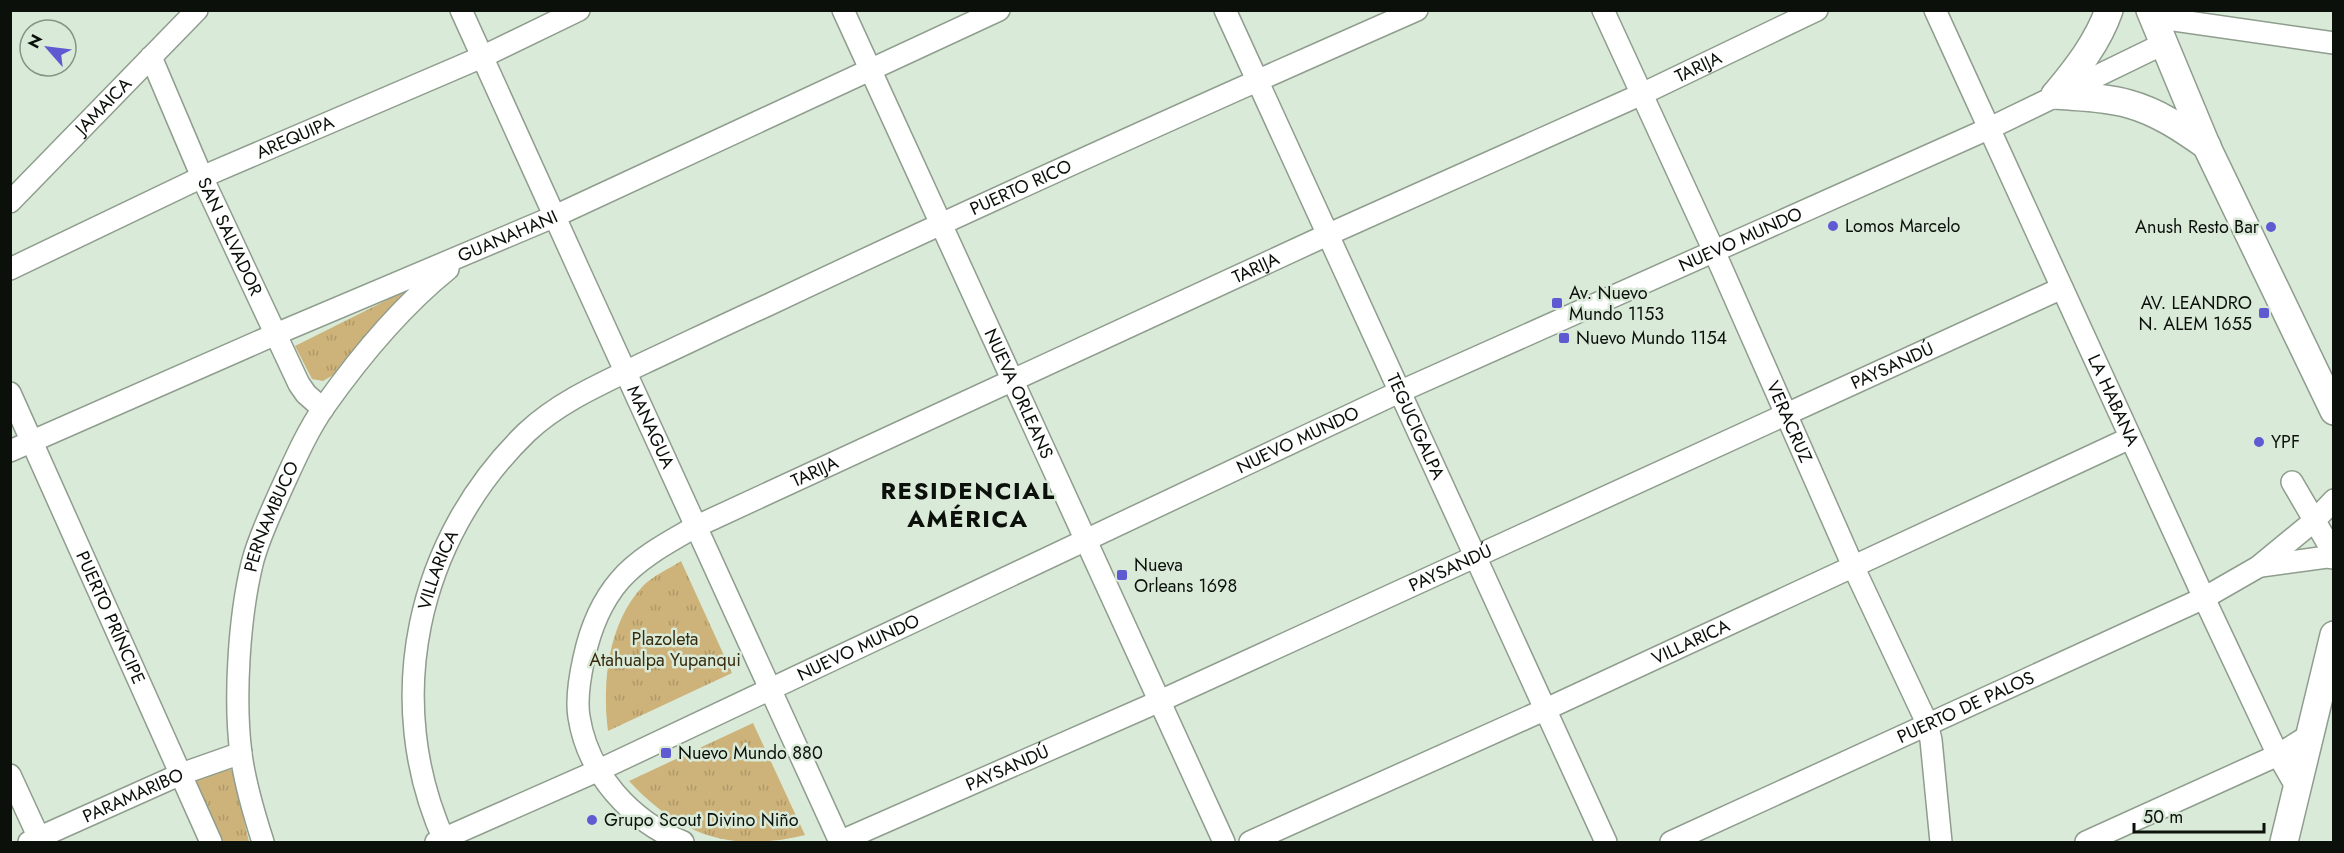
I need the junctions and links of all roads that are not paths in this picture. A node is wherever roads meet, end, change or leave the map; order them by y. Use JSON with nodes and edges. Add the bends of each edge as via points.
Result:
{"nodes":[{"id":1,"x":197,"y":10,"type":"edge"},
{"id":2,"x":461,"y":10,"type":"edge"},
{"id":3,"x":579,"y":10,"type":"edge"},
{"id":4,"x":843,"y":10,"type":"edge"},
{"id":5,"x":999,"y":10,"type":"edge"},
{"id":6,"x":1225,"y":10,"type":"edge"},
{"id":7,"x":1417,"y":10,"type":"edge"},
{"id":8,"x":1603,"y":10,"type":"edge"},
{"id":9,"x":1817,"y":10,"type":"edge"},
{"id":10,"x":1935,"y":10,"type":"edge"},
{"id":11,"x":2109,"y":10,"type":"edge"},
{"id":12,"x":2151,"y":14,"type":"edge"},
{"id":13,"x":2334,"y":43,"type":"edge"},
{"id":14,"x":2163,"y":44,"type":"junction"},
{"id":15,"x":151,"y":57,"type":"junction"},
{"id":16,"x":482,"y":57,"type":"junction"},
{"id":17,"x":870,"y":70,"type":"junction"},
{"id":18,"x":1256,"y":81,"type":"junction"},
{"id":19,"x":1641,"y":94,"type":"junction"},
{"id":20,"x":2055,"y":95,"type":"junction"},
{"id":21,"x":1990,"y":128,"type":"junction"},
{"id":22,"x":2207,"y":147,"type":"junction"},
{"id":23,"x":202,"y":177,"type":"junction"},
{"id":24,"x":10,"y":202,"type":"edge"},
{"id":25,"x":553,"y":217,"type":"junction"},
{"id":26,"x":940,"y":224,"type":"junction"},
{"id":27,"x":1327,"y":235,"type":"junction"},
{"id":28,"x":1714,"y":251,"type":"junction"},
{"id":29,"x":467,"y":254,"type":"junction"},
{"id":30,"x":10,"y":268,"type":"edge"},
{"id":31,"x":2062,"y":288,"type":"junction"},
{"id":32,"x":276,"y":334,"type":"junction"},
{"id":33,"x":627,"y":372,"type":"junction"},
{"id":34,"x":1011,"y":380,"type":"junction"},
{"id":35,"x":1399,"y":392,"type":"junction"},
{"id":36,"x":10,"y":393,"type":"edge"},
{"id":37,"x":322,"y":409,"type":"junction"},
{"id":38,"x":2334,"y":411,"type":"edge"},
{"id":39,"x":1786,"y":415,"type":"junction"},
{"id":40,"x":2130,"y":438,"type":"junction"},
{"id":41,"x":31,"y":441,"type":"junction"},
{"id":42,"x":10,"y":451,"type":"edge"},
{"id":43,"x":2292,"y":482,"type":"dead end"},
{"id":44,"x":2334,"y":500,"type":"edge"},
{"id":45,"x":2314,"y":520,"type":"junction"},
{"id":46,"x":695,"y":527,"type":"junction"},
{"id":47,"x":1086,"y":542,"type":"junction"},
{"id":48,"x":2334,"y":556,"type":"edge"},
{"id":49,"x":1475,"y":557,"type":"junction"},
{"id":50,"x":1853,"y":566,"type":"junction"},
{"id":51,"x":2258,"y":567,"type":"junction"},
{"id":52,"x":2204,"y":598,"type":"junction"},
{"id":53,"x":2334,"y":635,"type":"edge"},
{"id":54,"x":771,"y":688,"type":"junction"},
{"id":55,"x":1160,"y":701,"type":"junction"},
{"id":56,"x":1544,"y":710,"type":"junction"},
{"id":57,"x":1927,"y":723,"type":"junction"},
{"id":58,"x":2308,"y":736,"type":"junction"},
{"id":59,"x":241,"y":753,"type":"junction"},
{"id":60,"x":2278,"y":755,"type":"junction"},
{"id":61,"x":597,"y":771,"type":"junction"},
{"id":62,"x":181,"y":774,"type":"junction"},
{"id":63,"x":10,"y":775,"type":"edge"},
{"id":64,"x":2297,"y":788,"type":"junction"},
{"id":65,"x":34,"y":840,"type":"edge"},
{"id":66,"x":442,"y":841,"type":"edge"},
{"id":67,"x":840,"y":842,"type":"edge"},
{"id":68,"x":211,"y":843,"type":"edge"},
{"id":69,"x":263,"y":843,"type":"edge"},
{"id":70,"x":683,"y":843,"type":"edge"},
{"id":71,"x":1224,"y":843,"type":"edge"},
{"id":72,"x":1250,"y":843,"type":"edge"},
{"id":73,"x":1606,"y":843,"type":"edge"},
{"id":74,"x":1671,"y":843,"type":"edge"},
{"id":75,"x":1941,"y":843,"type":"edge"},
{"id":76,"x":2086,"y":843,"type":"edge"},
{"id":77,"x":2284,"y":843,"type":"edge"}],
"edges":[{"from":1,"to":15,"type":"street","name":"JAMAICA"},
{"from":2,"to":16,"type":"street","name":"MANAGUA"},
{"from":3,"to":16,"type":"street","name":"AREQUIPA"},
{"from":4,"to":17,"type":"street","name":"NUEVA ORLEANS"},
{"from":5,"to":17,"type":"street","name":"GUANAHANI"},
{"from":6,"to":18,"type":"street","name":"TEGUCIGALPA"},
{"from":7,"to":18,"type":"street","name":"PUERTO RICO"},
{"from":8,"to":19,"type":"street","name":"VERACRUZ"},
{"from":9,"to":19,"type":"street","name":"TARIJA"},
{"from":10,"to":21,"type":"street","name":"LA HABANA"},
{"from":11,"to":20,"type":"main road","via":[[2077,68]]},
{"from":12,"to":13,"type":"street"},
{"from":12,"to":14,"type":"main road"},
{"from":14,"to":20,"type":"street","name":"NUEVO MUNDO"},
{"from":14,"to":22,"type":"main road"},
{"from":15,"to":23,"type":"street","name":"SAN SALVADOR"},
{"from":15,"to":24,"type":"street","name":"JAMAICA"},
{"from":16,"to":23,"type":"street","name":"AREQUIPA"},
{"from":16,"to":25,"type":"street","name":"MANAGUA"},
{"from":17,"to":25,"type":"street","name":"GUANAHANI"},
{"from":17,"to":26,"type":"street","name":"NUEVA ORLEANS"},
{"from":18,"to":26,"type":"street","name":"PUERTO RICO"},
{"from":18,"to":27,"type":"street","name":"TEGUCIGALPA"},
{"from":19,"to":27,"type":"street","name":"TARIJA"},
{"from":19,"to":28,"type":"street","name":"VERACRUZ"},
{"from":20,"to":21,"type":"street","name":"NUEVO MUNDO"},
{"from":20,"to":22,"type":"main road","via":[[2129,104],[2183,129]]},
{"from":21,"to":28,"type":"street","name":"NUEVO MUNDO"},
{"from":21,"to":31,"type":"street","name":"LA HABANA"},
{"from":22,"to":38,"type":"main road"},
{"from":23,"to":30,"type":"street","name":"AREQUIPA"},
{"from":23,"to":32,"type":"street","name":"SAN SALVADOR"},
{"from":25,"to":29,"type":"street","name":"GUANAHANI"},
{"from":25,"to":33,"type":"street","name":"MANAGUA"},
{"from":26,"to":33,"type":"street","name":"PUERTO RICO"},
{"from":26,"to":34,"type":"street","name":"NUEVA ORLEANS"},
{"from":27,"to":34,"type":"street","name":"TARIJA"},
{"from":27,"to":35,"type":"street","name":"TEGUCIGALPA"},
{"from":28,"to":35,"type":"street","name":"NUEVO MUNDO"},
{"from":28,"to":39,"type":"street","name":"VERACRUZ"},
{"from":29,"to":32,"type":"street","name":"GUANAHANI"},
{"from":29,"to":37,"type":"street","name":"PERNAMBUCO","via":[[402,311]]},
{"from":31,"to":39,"type":"street","name":"PAYSANDÚ"},
{"from":31,"to":40,"type":"street","name":"LA HABANA"},
{"from":32,"to":37,"type":"street","name":"SAN SALVADOR","via":[[306,394]]},
{"from":32,"to":41,"type":"street","name":"GUANAHANI"},
{"from":33,"to":46,"type":"street","name":"MANAGUA"},
{"from":33,"to":66,"type":"street","name":"VILLARICA","via":[[561,405],[526,433],[458,519],[434,572],[414,659],[414,713],[421,768]]},
{"from":34,"to":46,"type":"street","name":"TARIJA"},
{"from":34,"to":47,"type":"street","name":"NUEVA ORLEANS"},
{"from":35,"to":47,"type":"street","name":"NUEVO MUNDO"},
{"from":35,"to":49,"type":"street","name":"TEGUCIGALPA"},
{"from":36,"to":41,"type":"street","name":"PUERTO PRÍNCIPE"},
{"from":37,"to":59,"type":"street","name":"PERNAMBUCO","via":[[270,514],[252,563],[238,683]]},
{"from":39,"to":49,"type":"street","name":"PAYSANDÚ"},
{"from":39,"to":50,"type":"street","name":"VERACRUZ"},
{"from":40,"to":50,"type":"street","name":"VILLARICA"},
{"from":40,"to":52,"type":"street","name":"LA HABANA"},
{"from":41,"to":42,"type":"street","name":"GUANAHANI"},
{"from":41,"to":62,"type":"street","name":"PUERTO PRÍNCIPE"},
{"from":43,"to":45,"type":"street"},
{"from":44,"to":45,"type":"street","name":"PUERTO DE PALOS"},
{"from":45,"to":48,"type":"street"},
{"from":45,"to":51,"type":"street","name":"PUERTO DE PALOS"},
{"from":46,"to":54,"type":"street","name":"MANAGUA"},
{"from":46,"to":61,"type":"street","via":[[649,555],[620,579],[602,605],[591,632],[580,677],[579,716]]},
{"from":47,"to":54,"type":"street","name":"NUEVO MUNDO"},
{"from":47,"to":55,"type":"street","name":"NUEVA ORLEANS"},
{"from":48,"to":51,"type":"street","name":"PUERTO DE PALOS"},
{"from":49,"to":55,"type":"street","name":"PAYSANDÚ"},
{"from":49,"to":56,"type":"street","name":"TEGUCIGALPA"},
{"from":50,"to":56,"type":"street","name":"VILLARICA"},
{"from":50,"to":57,"type":"street","name":"VERACRUZ"},
{"from":51,"to":52,"type":"street","name":"PUERTO DE PALOS"},
{"from":52,"to":57,"type":"street","name":"PUERTO DE PALOS"},
{"from":52,"to":60,"type":"street","name":"LA HABANA"},
{"from":53,"to":58,"type":"main road"},
{"from":54,"to":61,"type":"street","name":"NUEVO MUNDO"},
{"from":54,"to":67,"type":"street","name":"MANAGUA"},
{"from":55,"to":67,"type":"street","name":"PAYSANDÚ"},
{"from":55,"to":71,"type":"street","name":"NUEVA ORLEANS"},
{"from":56,"to":72,"type":"street","name":"VILLARICA"},
{"from":56,"to":73,"type":"street","name":"TEGUCIGALPA"},
{"from":57,"to":74,"type":"street","name":"PUERTO DE PALOS"},
{"from":57,"to":75,"type":"street","name":"VERACRUZ"},
{"from":58,"to":60,"type":"street"},
{"from":58,"to":64,"type":"main road"},
{"from":59,"to":62,"type":"street","name":"PARAMARIBO"},
{"from":59,"to":69,"type":"street","name":"PERNAMBUCO"},
{"from":60,"to":64,"type":"street","name":"LA HABANA"},
{"from":60,"to":76,"type":"street"},
{"from":61,"to":66,"type":"street","name":"NUEVO MUNDO"},
{"from":61,"to":70,"type":"street","via":[[639,815],[663,834]]},
{"from":62,"to":65,"type":"street","name":"PARAMARIBO"},
{"from":62,"to":68,"type":"street","name":"PUERTO PRÍNCIPE"},
{"from":63,"to":65,"type":"street"},
{"from":64,"to":77,"type":"main road"}]}
